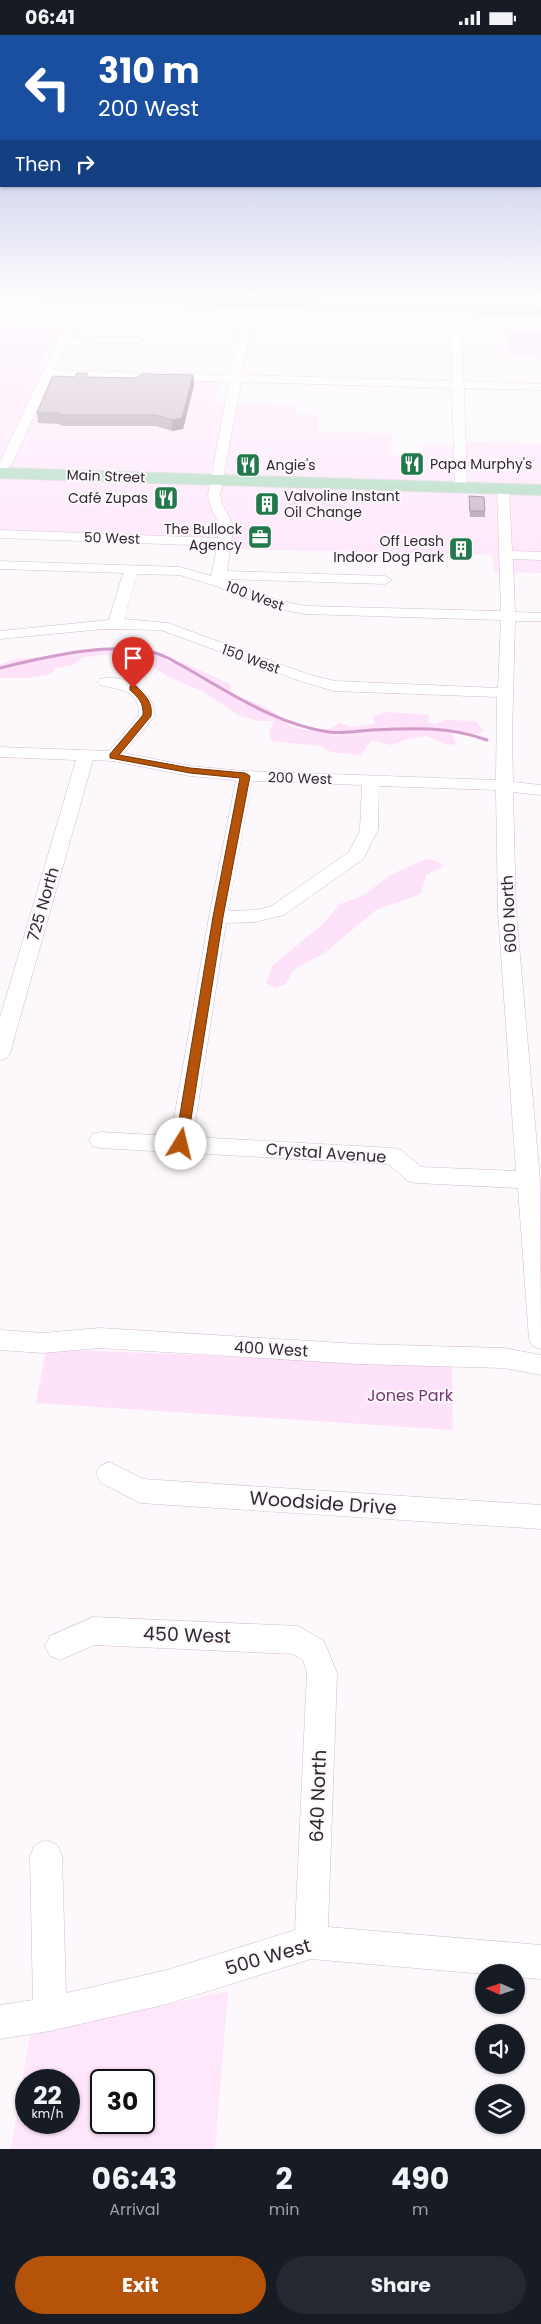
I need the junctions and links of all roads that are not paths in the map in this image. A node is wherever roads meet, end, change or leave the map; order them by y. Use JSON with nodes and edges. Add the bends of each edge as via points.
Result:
{"nodes":[{"id":1,"x":39,"y":392,"type":"edge"},
{"id":2,"x":233,"y":392,"type":"edge"},
{"id":3,"x":457,"y":392,"type":"edge"},
{"id":4,"x":0,"y":472,"type":"edge"},
{"id":5,"x":217,"y":479,"type":"junction"},
{"id":6,"x":461,"y":487,"type":"junction"},
{"id":7,"x":504,"y":489,"type":"junction"},
{"id":8,"x":541,"y":490,"type":"edge"},
{"id":9,"x":0,"y":534,"type":"edge"},
{"id":10,"x":224,"y":541,"type":"junction"},
{"id":11,"x":507,"y":555,"type":"junction"},
{"id":12,"x":541,"y":556,"type":"edge"},
{"id":13,"x":0,"y":565,"type":"edge"},
{"id":14,"x":131,"y":570,"type":"junction"},
{"id":15,"x":218,"y":579,"type":"junction"},
{"id":16,"x":385,"y":581,"type":"dead end"},
{"id":17,"x":508,"y":616,"type":"junction"},
{"id":18,"x":541,"y":617,"type":"edge"},
{"id":19,"x":115,"y":625,"type":"junction"},
{"id":20,"x":0,"y":635,"type":"edge"},
{"id":21,"x":105,"y":682,"type":"dead end"},
{"id":22,"x":504,"y":693,"type":"junction"},
{"id":23,"x":0,"y":752,"type":"edge"},
{"id":24,"x":86,"y":754,"type":"junction"},
{"id":25,"x":113,"y":756,"type":"junction"},
{"id":26,"x":245,"y":776,"type":"junction"},
{"id":27,"x":371,"y":780,"type":"junction"},
{"id":28,"x":504,"y":785,"type":"junction"},
{"id":29,"x":541,"y":790,"type":"edge"},
{"id":30,"x":218,"y":917,"type":"junction"},
{"id":31,"x":0,"y":1053,"type":"edge"},
{"id":32,"x":100,"y":1140,"type":"dead end"},
{"id":33,"x":181,"y":1144,"type":"junction"},
{"id":34,"x":528,"y":1180,"type":"junction"},
{"id":35,"x":541,"y":1339,"type":"edge"},
{"id":36,"x":0,"y":1341,"type":"edge"},
{"id":37,"x":541,"y":1365,"type":"edge"},
{"id":38,"x":109,"y":1474,"type":"dead end"},
{"id":39,"x":541,"y":1517,"type":"edge"},
{"id":40,"x":60,"y":1646,"type":"dead end"},
{"id":41,"x":314,"y":1651,"type":"joint"},
{"id":42,"x":46,"y":1856,"type":"dead end"},
{"id":43,"x":311,"y":1942,"type":"junction"},
{"id":44,"x":541,"y":1962,"type":"edge"},
{"id":45,"x":50,"y":2014,"type":"junction"},
{"id":46,"x":0,"y":2023,"type":"edge"}],
"edges":[{"from":1,"to":4,"type":"street"},
{"from":2,"to":5,"type":"street"},
{"from":3,"to":6,"type":"street"},
{"from":4,"to":5,"type":"main road","name":"Main Street"},
{"from":5,"to":6,"type":"main road","name":"Main Street"},
{"from":5,"to":10,"type":"street","via":[[214,495],[227,526]]},
{"from":6,"to":7,"type":"main road","name":"Main Street"},
{"from":7,"to":8,"type":"main road","name":"Main Street"},
{"from":7,"to":11,"type":"street","name":"600 North"},
{"from":9,"to":10,"type":"street","name":"50 West"},
{"from":10,"to":15,"type":"street"},
{"from":11,"to":12,"type":"street"},
{"from":11,"to":17,"type":"street","name":"600 North"},
{"from":13,"to":14,"type":"street","name":"100 West"},
{"from":14,"to":15,"type":"street","name":"100 West","via":[[180,571]]},
{"from":14,"to":19,"type":"street"},
{"from":15,"to":16,"type":"street"},
{"from":15,"to":17,"type":"street","name":"100 West","via":[[270,603],[304,610]]},
{"from":17,"to":18,"type":"street","name":"100 West"},
{"from":17,"to":22,"type":"street","name":"600 North"},
{"from":19,"to":20,"type":"street","name":"150 West"},
{"from":19,"to":22,"type":"street","name":"150 West","via":[[163,626],[334,686]]},
{"from":21,"to":25,"type":"street","via":[[133,688],[144,698],[148,709],[147,716]]},
{"from":22,"to":28,"type":"street","name":"600 North"},
{"from":23,"to":24,"type":"street","name":"200 West"},
{"from":24,"to":25,"type":"street","name":"200 West"},
{"from":24,"to":31,"type":"street","name":"725 North"},
{"from":25,"to":26,"type":"street","name":"200 West","via":[[190,771]]},
{"from":26,"to":27,"type":"street","name":"200 West"},
{"from":26,"to":30,"type":"street"},
{"from":27,"to":28,"type":"street","name":"200 West"},
{"from":27,"to":30,"type":"street","via":[[369,829],[357,855],[277,911],[247,918]]},
{"from":28,"to":29,"type":"street","name":"200 West"},
{"from":28,"to":34,"type":"street","name":"600 North","via":[[507,911]]},
{"from":30,"to":33,"type":"street"},
{"from":32,"to":33,"type":"street","name":"Crystal Avenue"},
{"from":33,"to":34,"type":"street","name":"Crystal Avenue","via":[[393,1156],[416,1175]]},
{"from":34,"to":35,"type":"street","name":"600 North"},
{"from":36,"to":37,"type":"street","name":"400 West","via":[[43,1343],[100,1338],[358,1354],[504,1358]]},
{"from":38,"to":39,"type":"street","name":"Woodside Drive","via":[[140,1491]]},
{"from":40,"to":41,"type":"street","name":"450 West","via":[[93,1631],[298,1640]]},
{"from":41,"to":43,"type":"street","name":"640 North","via":[[322,1673]]},
{"from":42,"to":45,"type":"street"},
{"from":43,"to":44,"type":"street","name":"500 West"},
{"from":43,"to":45,"type":"street","name":"500 West","via":[[167,1987]]},
{"from":45,"to":46,"type":"street","name":"500 West"}]}
